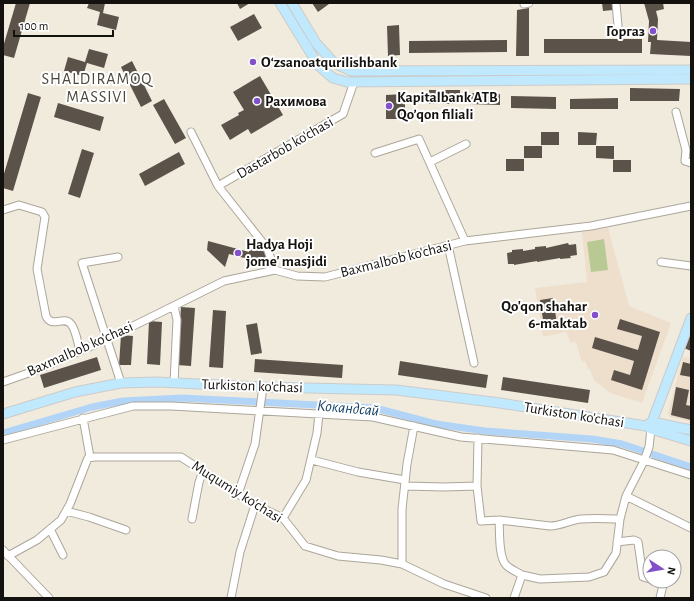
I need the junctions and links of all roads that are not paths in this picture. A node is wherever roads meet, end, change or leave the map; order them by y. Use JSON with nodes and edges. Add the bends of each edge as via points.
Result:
{"nodes":[{"id":1,"x":280,"y":3,"type":"edge"},
{"id":2,"x":292,"y":3,"type":"edge"},
{"id":3,"x":616,"y":3,"type":"edge"},
{"id":4,"x":618,"y":26,"type":"dead end"},
{"id":5,"x":691,"y":70,"type":"edge"},
{"id":6,"x":691,"y":79,"type":"edge"},
{"id":7,"x":354,"y":82,"type":"junction"},
{"id":8,"x":676,"y":112,"type":"dead end"},
{"id":9,"x":191,"y":132,"type":"dead end"},
{"id":10,"x":466,"y":144,"type":"dead end"},
{"id":11,"x":375,"y":153,"type":"dead end"},
{"id":12,"x":430,"y":162,"type":"junction"},
{"id":13,"x":691,"y":163,"type":"edge"},
{"id":14,"x":218,"y":186,"type":"junction"},
{"id":15,"x":691,"y":206,"type":"edge"},
{"id":16,"x":3,"y":210,"type":"edge"},
{"id":17,"x":465,"y":241,"type":"junction"},
{"id":18,"x":448,"y":245,"type":"junction"},
{"id":19,"x":118,"y":257,"type":"dead end"},
{"id":20,"x":661,"y":262,"type":"dead end"},
{"id":21,"x":691,"y":266,"type":"edge"},
{"id":22,"x":275,"y":270,"type":"junction"},
{"id":23,"x":174,"y":306,"type":"junction"},
{"id":24,"x":691,"y":318,"type":"edge"},
{"id":25,"x":108,"y":339,"type":"junction"},
{"id":26,"x":80,"y":351,"type":"junction"},
{"id":27,"x":474,"y":363,"type":"dead end"},
{"id":28,"x":3,"y":382,"type":"edge"},
{"id":29,"x":121,"y":383,"type":"junction"},
{"id":30,"x":174,"y":383,"type":"junction"},
{"id":31,"x":262,"y":392,"type":"junction"},
{"id":32,"x":260,"y":411,"type":"junction"},
{"id":33,"x":3,"y":414,"type":"edge"},
{"id":34,"x":319,"y":414,"type":"junction"},
{"id":35,"x":83,"y":418,"type":"junction"},
{"id":36,"x":649,"y":425,"type":"junction"},
{"id":37,"x":414,"y":426,"type":"junction"},
{"id":38,"x":691,"y":430,"type":"edge"},
{"id":39,"x":478,"y":438,"type":"junction"},
{"id":40,"x":3,"y":440,"type":"edge"},
{"id":41,"x":691,"y":441,"type":"edge"},
{"id":42,"x":90,"y":457,"type":"junction"},
{"id":43,"x":312,"y":460,"type":"junction"},
{"id":44,"x":644,"y":461,"type":"junction"},
{"id":45,"x":203,"y":471,"type":"junction"},
{"id":46,"x":691,"y":475,"type":"edge"},
{"id":47,"x":405,"y":483,"type":"junction"},
{"id":48,"x":477,"y":486,"type":"junction"},
{"id":49,"x":238,"y":494,"type":"junction"},
{"id":50,"x":626,"y":496,"type":"junction"},
{"id":51,"x":254,"y":505,"type":"junction"},
{"id":52,"x":66,"y":511,"type":"junction"},
{"id":53,"x":283,"y":518,"type":"junction"},
{"id":54,"x":192,"y":519,"type":"dead end"},
{"id":55,"x":620,"y":519,"type":"junction"},
{"id":56,"x":499,"y":520,"type":"junction"},
{"id":57,"x":691,"y":528,"type":"edge"},
{"id":58,"x":50,"y":529,"type":"junction"},
{"id":59,"x":126,"y":530,"type":"dead end"},
{"id":60,"x":617,"y":542,"type":"junction"},
{"id":61,"x":3,"y":550,"type":"edge"},
{"id":62,"x":64,"y":555,"type":"dead end"},
{"id":63,"x":8,"y":556,"type":"junction"},
{"id":64,"x":402,"y":564,"type":"junction"},
{"id":65,"x":642,"y":570,"type":"edge"},
{"id":66,"x":522,"y":575,"type":"junction"},
{"id":67,"x":50,"y":598,"type":"edge"},
{"id":68,"x":232,"y":598,"type":"edge"},
{"id":69,"x":486,"y":598,"type":"edge"},
{"id":70,"x":514,"y":598,"type":"edge"}],
"edges":[{"from":1,"to":7,"type":"main road","via":[[318,65],[334,78]]},
{"from":2,"to":5,"type":"main road","via":[[316,43],[334,63],[351,71]]},
{"from":3,"to":4,"type":"street"},
{"from":6,"to":7,"type":"main road"},
{"from":7,"to":14,"type":"street","name":"Dastarbob ko'chasi","via":[[343,114]]},
{"from":8,"to":13,"type":"street","via":[[686,150],[685,161]]},
{"from":9,"to":14,"type":"street"},
{"from":10,"to":12,"type":"street"},
{"from":11,"to":12,"type":"street","via":[[419,139]]},
{"from":12,"to":17,"type":"street"},
{"from":14,"to":22,"type":"street","via":[[267,248]]},
{"from":15,"to":17,"type":"street","name":"Baxmalbob ko'chasi","via":[[591,226]]},
{"from":16,"to":26,"type":"street","via":[[19,205],[42,212],[45,217],[37,269],[46,316],[51,322],[69,322]]},
{"from":17,"to":18,"type":"street","name":"Baxmalbob ko'chasi"},
{"from":18,"to":22,"type":"street","name":"Baxmalbob ko'chasi","via":[[326,277],[297,276]]},
{"from":18,"to":27,"type":"street"},
{"from":19,"to":25,"type":"street","via":[[82,264]]},
{"from":20,"to":21,"type":"street"},
{"from":22,"to":23,"type":"street","name":"Baxmalbob ko'chasi","via":[[224,281]]},
{"from":23,"to":25,"type":"street","name":"Baxmalbob ko'chasi"},
{"from":23,"to":30,"type":"street","via":[[177,320]]},
{"from":24,"to":36,"type":"main road"},
{"from":25,"to":26,"type":"street","name":"Baxmalbob ko'chasi"},
{"from":25,"to":29,"type":"street"},
{"from":26,"to":28,"type":"street","name":"Baxmalbob ko'chasi"},
{"from":29,"to":30,"type":"main road","name":"Turkiston ko'chasi"},
{"from":29,"to":33,"type":"main road","name":"Turkiston ko'chasi","via":[[75,392]]},
{"from":30,"to":31,"type":"main road","name":"Turkiston ko'chasi"},
{"from":31,"to":32,"type":"street"},
{"from":31,"to":36,"type":"main road","name":"Turkiston ko'chasi","via":[[396,390]]},
{"from":32,"to":34,"type":"street"},
{"from":32,"to":35,"type":"street","via":[[133,406]]},
{"from":32,"to":49,"type":"street","via":[[255,444]]},
{"from":34,"to":37,"type":"street","via":[[373,417]]},
{"from":34,"to":43,"type":"street"},
{"from":35,"to":40,"type":"street"},
{"from":35,"to":42,"type":"street"},
{"from":36,"to":38,"type":"main road","name":"Turkiston ko'chasi"},
{"from":36,"to":41,"type":"main road","name":"Turkiston ko'chasi"},
{"from":36,"to":44,"type":"street","via":[[649,447]]},
{"from":37,"to":39,"type":"street","via":[[461,437]]},
{"from":37,"to":47,"type":"street"},
{"from":39,"to":44,"type":"street","via":[[613,450]]},
{"from":39,"to":48,"type":"street"},
{"from":42,"to":45,"type":"street","name":"Muqumiy ko'chasi","via":[[181,457]]},
{"from":42,"to":52,"type":"street"},
{"from":43,"to":47,"type":"street"},
{"from":43,"to":53,"type":"street","via":[[306,480]]},
{"from":44,"to":46,"type":"street"},
{"from":44,"to":50,"type":"street"},
{"from":45,"to":49,"type":"street","name":"Muqumiy ko'chasi"},
{"from":45,"to":54,"type":"street"},
{"from":47,"to":48,"type":"street","via":[[444,487]]},
{"from":47,"to":64,"type":"street"},
{"from":48,"to":56,"type":"street","via":[[481,521]]},
{"from":49,"to":51,"type":"street","name":"Muqumiy ko'chasi"},
{"from":50,"to":55,"type":"street"},
{"from":50,"to":57,"type":"street"},
{"from":51,"to":53,"type":"street","name":"Muqumiy ko'chasi"},
{"from":51,"to":68,"type":"street","via":[[240,552]]},
{"from":52,"to":58,"type":"street","via":[[61,520]]},
{"from":52,"to":59,"type":"street"},
{"from":53,"to":64,"type":"street","name":"Muqumiy ko'chasi","via":[[305,546],[338,556]]},
{"from":55,"to":56,"type":"street","via":[[581,519],[558,526]]},
{"from":55,"to":60,"type":"street"},
{"from":56,"to":66,"type":"street","via":[[501,554],[505,563]]},
{"from":58,"to":62,"type":"street"},
{"from":58,"to":63,"type":"street","via":[[37,540]]},
{"from":60,"to":65,"type":"street","via":[[638,542]]},
{"from":60,"to":66,"type":"street","via":[[616,553],[604,572],[590,577],[540,580]]},
{"from":61,"to":63,"type":"street"},
{"from":63,"to":67,"type":"street"},
{"from":64,"to":69,"type":"street","name":"Muqumiy ko'chasi","via":[[444,584]]},
{"from":66,"to":70,"type":"street"}]}
